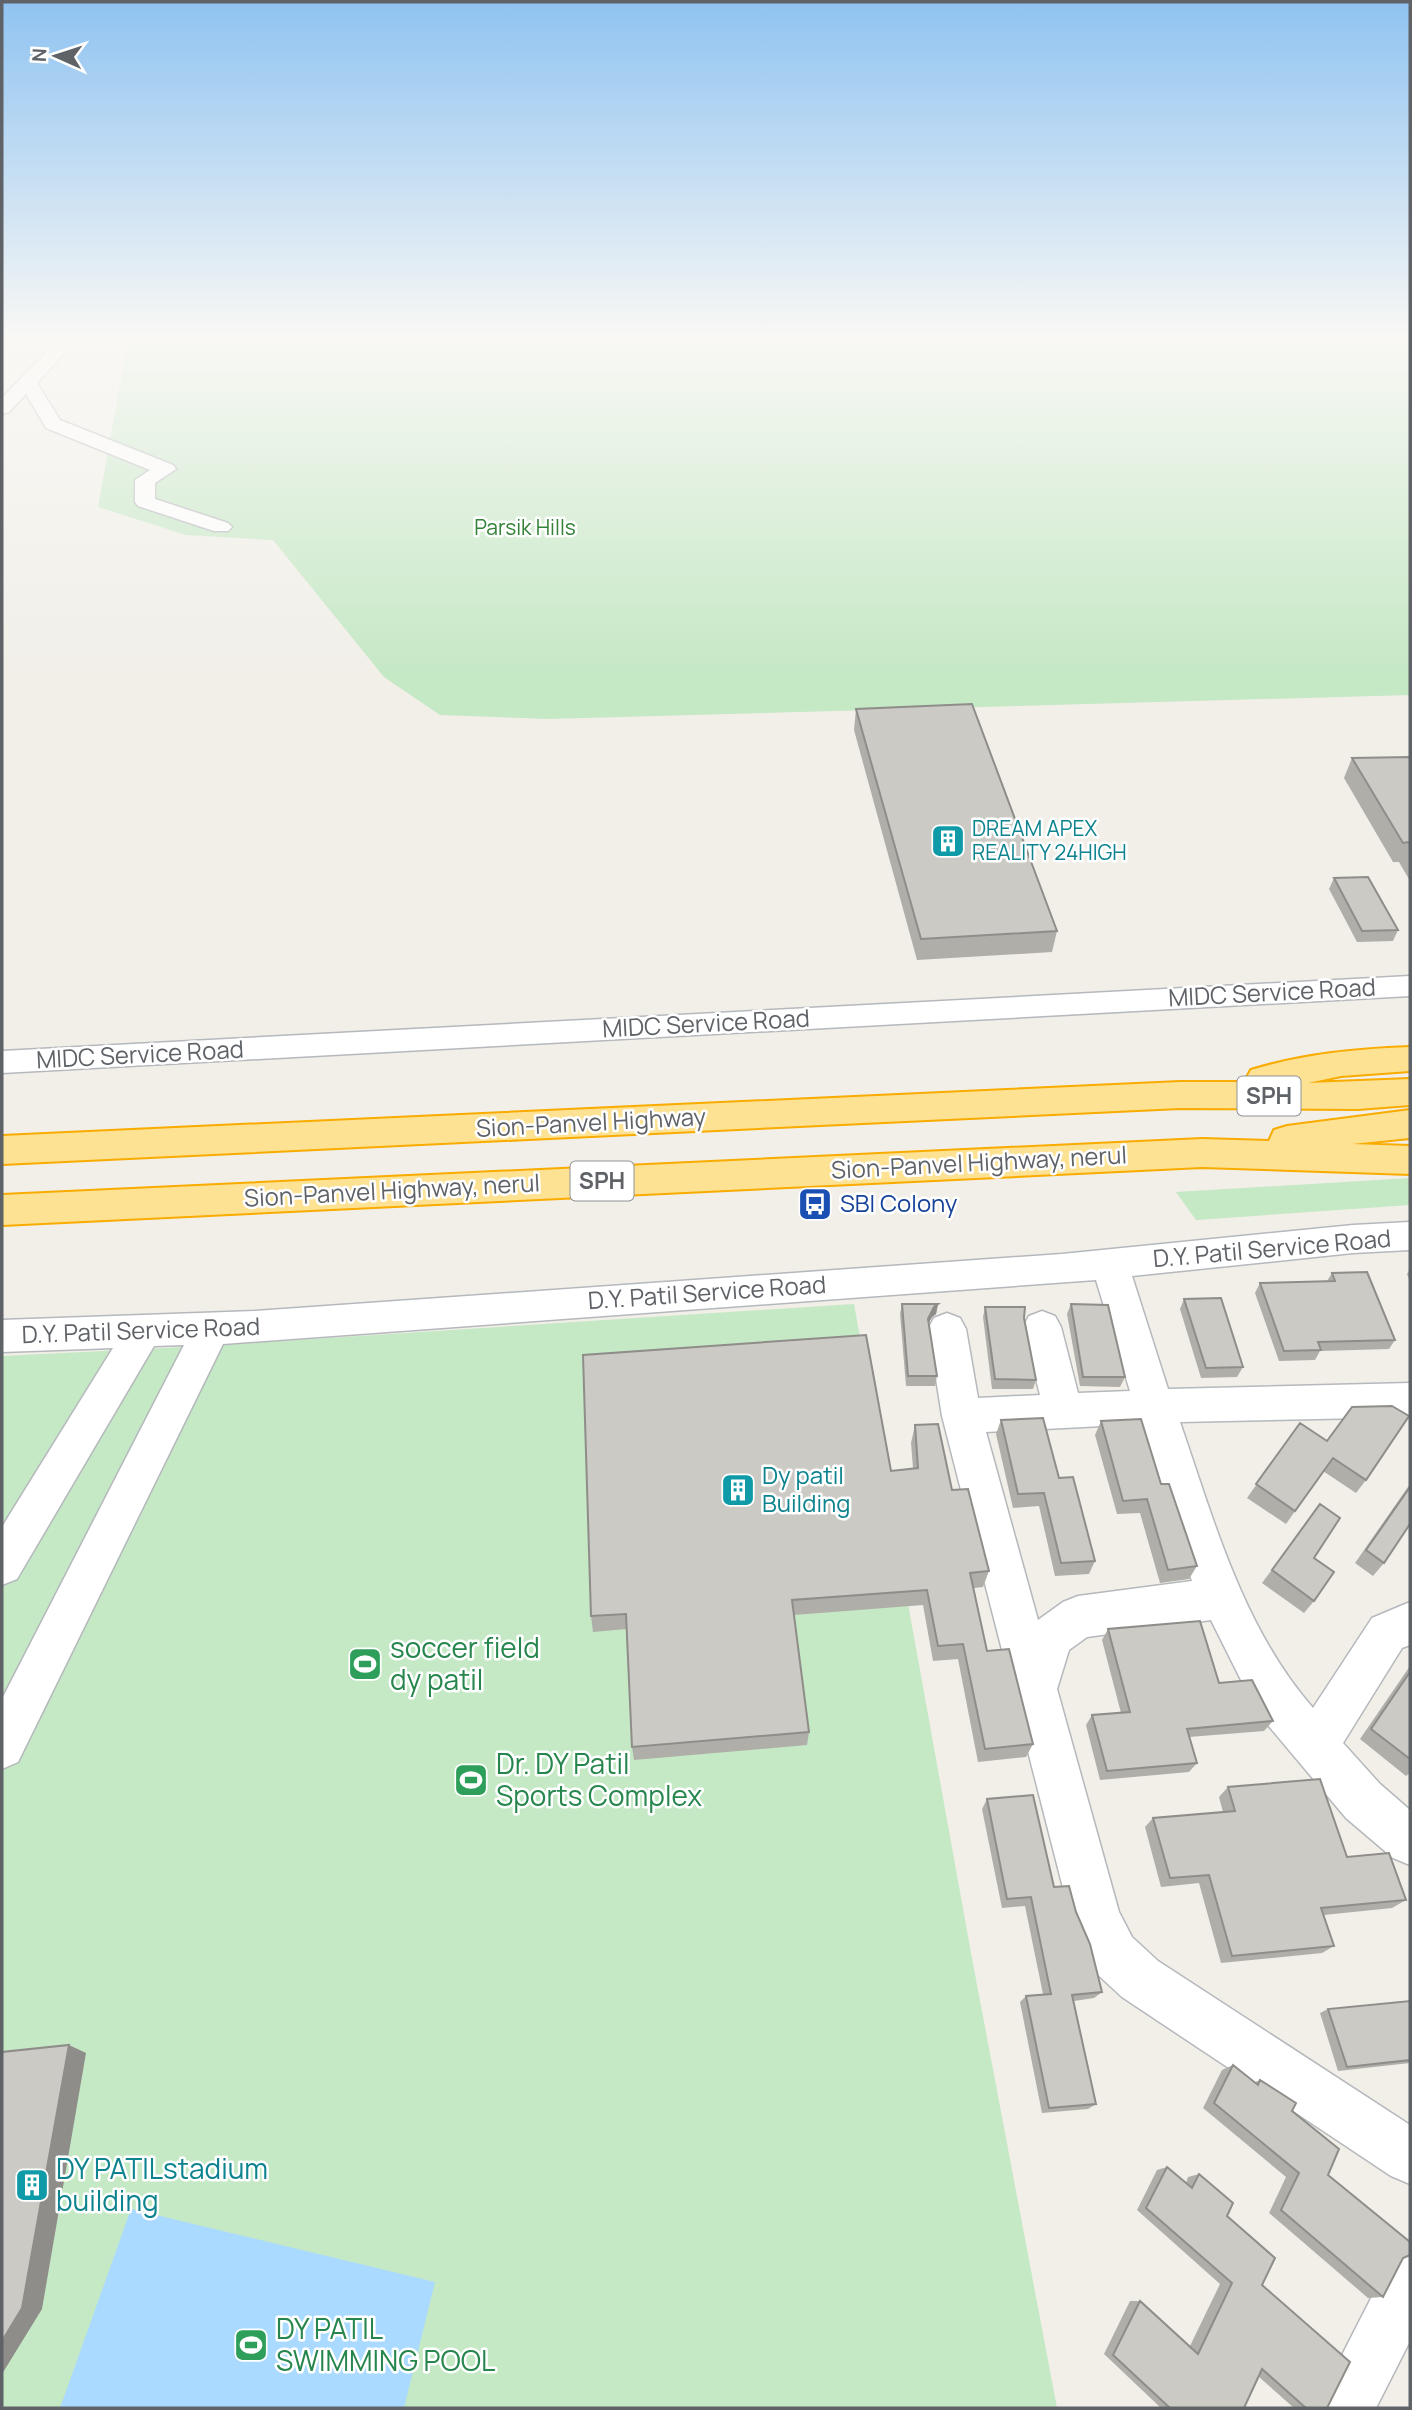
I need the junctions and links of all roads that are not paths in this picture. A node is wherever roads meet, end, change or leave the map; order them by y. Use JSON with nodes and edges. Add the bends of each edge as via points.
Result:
{"nodes":[{"id":1,"x":117,"y":449,"type":"edge"},
{"id":2,"x":221,"y":527,"type":"dead end"},
{"id":3,"x":1410,"y":986,"type":"edge"},
{"id":4,"x":1410,"y":1059,"type":"edge"},
{"id":5,"x":2,"y":1062,"type":"edge"},
{"id":6,"x":1410,"y":1092,"type":"edge"},
{"id":7,"x":1180,"y":1096,"type":"junction"},
{"id":8,"x":1410,"y":1125,"type":"edge"},
{"id":9,"x":2,"y":1150,"type":"edge"},
{"id":10,"x":1202,"y":1153,"type":"junction"},
{"id":11,"x":1410,"y":1160,"type":"edge"},
{"id":12,"x":2,"y":1210,"type":"edge"},
{"id":13,"x":1410,"y":1236,"type":"edge"},
{"id":14,"x":1110,"y":1264,"type":"junction"},
{"id":15,"x":1042,"y":1327,"type":"dead end"},
{"id":16,"x":211,"y":1329,"type":"junction"},
{"id":17,"x":947,"y":1329,"type":"dead end"},
{"id":18,"x":143,"y":1331,"type":"junction"},
{"id":19,"x":2,"y":1336,"type":"edge"},
{"id":20,"x":1410,"y":1399,"type":"edge"},
{"id":21,"x":1156,"y":1407,"type":"junction"},
{"id":22,"x":1063,"y":1411,"type":"junction"},
{"id":23,"x":962,"y":1416,"type":"junction"},
{"id":24,"x":2,"y":1564,"type":"edge"},
{"id":25,"x":1223,"y":1598,"type":"junction"},
{"id":26,"x":1410,"y":1623,"type":"edge"},
{"id":27,"x":1034,"y":1692,"type":"junction"},
{"id":28,"x":8,"y":1722,"type":"edge"},
{"id":29,"x":1315,"y":1745,"type":"junction"},
{"id":30,"x":1410,"y":1841,"type":"edge"},
{"id":31,"x":1410,"y":2157,"type":"edge"},
{"id":32,"x":1410,"y":2281,"type":"edge"},
{"id":33,"x":1345,"y":2408,"type":"edge"}],
"edges":[{"from":1,"to":2,"type":"street","via":[[166,469],[145,480],[145,502]]},
{"from":3,"to":5,"type":"street","name":"MIDC Service Road"},
{"from":4,"to":7,"type":"highway","via":[[1341,1063]]},
{"from":6,"to":7,"type":"highway","number":"SPH"},
{"from":7,"to":9,"type":"highway","name":"Sion-Panvel Highway","number":"SPH"},
{"from":8,"to":10,"type":"highway","number":"SPH"},
{"from":10,"to":11,"type":"highway"},
{"from":10,"to":12,"type":"highway","name":"Sion-Panvel Highway, nerul","number":"SPH"},
{"from":13,"to":14,"type":"street","name":"D.Y. Patil Service Road"},
{"from":14,"to":16,"type":"street","name":"D.Y. Patil Service Road"},
{"from":14,"to":21,"type":"street"},
{"from":15,"to":22,"type":"street"},
{"from":16,"to":18,"type":"street","name":"D.Y. Patil Service Road"},
{"from":16,"to":28,"type":"street"},
{"from":17,"to":23,"type":"street"},
{"from":18,"to":19,"type":"street","name":"D.Y. Patil Service Road"},
{"from":18,"to":24,"type":"street"},
{"from":20,"to":21,"type":"street"},
{"from":21,"to":22,"type":"street"},
{"from":21,"to":25,"type":"street","via":[[1212,1578]]},
{"from":22,"to":23,"type":"street"},
{"from":23,"to":27,"type":"street"},
{"from":25,"to":27,"type":"street","via":[[1077,1617],[1051,1637]]},
{"from":25,"to":29,"type":"street","via":[[1273,1696]]},
{"from":26,"to":29,"type":"street","via":[[1387,1633]]},
{"from":27,"to":31,"type":"street","via":[[1096,1919],[1114,1955],[1140,1979]]},
{"from":29,"to":30,"type":"street","via":[[1363,1801]]},
{"from":32,"to":33,"type":"street"}]}
